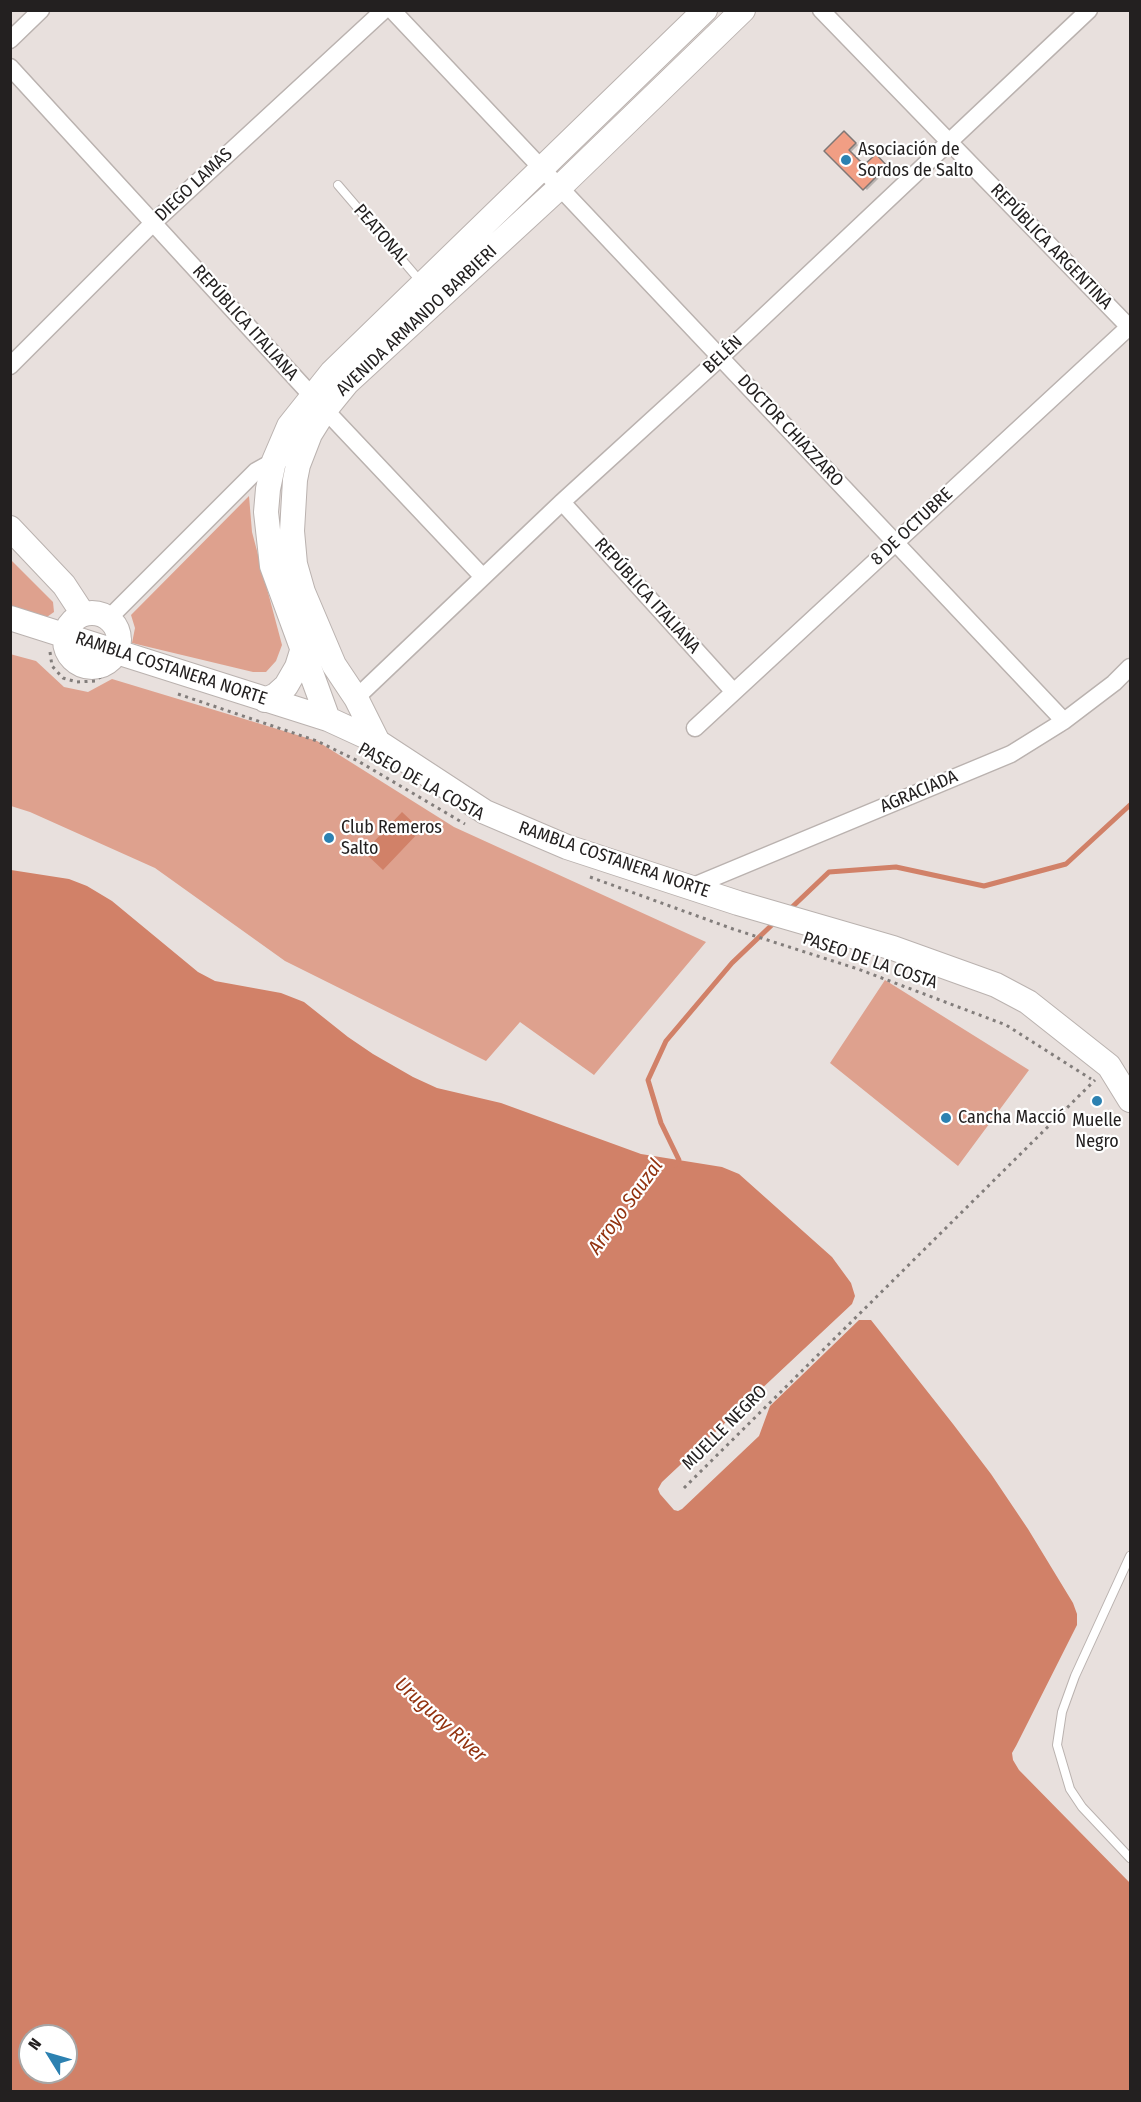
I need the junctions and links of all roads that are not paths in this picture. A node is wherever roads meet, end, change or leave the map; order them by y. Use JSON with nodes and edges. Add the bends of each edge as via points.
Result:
{"nodes":[{"id":1,"x":41,"y":10,"type":"edge"},
{"id":2,"x":384,"y":10,"type":"edge"},
{"id":3,"x":392,"y":10,"type":"edge"},
{"id":4,"x":705,"y":10,"type":"edge"},
{"id":5,"x":743,"y":10,"type":"edge"},
{"id":6,"x":821,"y":10,"type":"edge"},
{"id":7,"x":1089,"y":10,"type":"edge"},
{"id":8,"x":10,"y":40,"type":"edge"},
{"id":9,"x":10,"y":66,"type":"edge"},
{"id":10,"x":949,"y":142,"type":"junction"},
{"id":11,"x":542,"y":170,"type":"junction"},
{"id":12,"x":338,"y":186,"type":"dead end"},
{"id":13,"x":560,"y":187,"type":"junction"},
{"id":14,"x":153,"y":223,"type":"junction"},
{"id":15,"x":423,"y":284,"type":"junction"},
{"id":16,"x":1130,"y":327,"type":"edge"},
{"id":17,"x":721,"y":357,"type":"junction"},
{"id":18,"x":10,"y":366,"type":"edge"},
{"id":19,"x":319,"y":403,"type":"junction"},
{"id":20,"x":286,"y":463,"type":"junction"},
{"id":21,"x":562,"y":502,"type":"junction"},
{"id":22,"x":10,"y":528,"type":"edge"},
{"id":23,"x":895,"y":543,"type":"junction"},
{"id":24,"x":483,"y":577,"type":"junction"},
{"id":25,"x":83,"y":614,"type":"junction"},
{"id":26,"x":10,"y":618,"type":"edge"},
{"id":27,"x":109,"y":618,"type":"junction"},
{"id":28,"x":66,"y":634,"type":"junction"},
{"id":29,"x":302,"y":651,"type":"junction"},
{"id":30,"x":118,"y":664,"type":"junction"},
{"id":31,"x":1131,"y":668,"type":"edge"},
{"id":32,"x":316,"y":690,"type":"junction"},
{"id":33,"x":733,"y":691,"type":"junction"},
{"id":34,"x":356,"y":698,"type":"junction"},
{"id":35,"x":276,"y":703,"type":"junction"},
{"id":36,"x":328,"y":719,"type":"junction"},
{"id":37,"x":1064,"y":721,"type":"junction"},
{"id":38,"x":695,"y":728,"type":"dead end"},
{"id":39,"x":378,"y":742,"type":"junction"},
{"id":40,"x":691,"y":887,"type":"junction"},
{"id":41,"x":1111,"y":1074,"type":"edge"},
{"id":42,"x":1131,"y":1100,"type":"edge"},
{"id":43,"x":1131,"y":1556,"type":"edge"},
{"id":44,"x":1131,"y":1858,"type":"edge"}],
"edges":[{"from":1,"to":8,"type":"street"},
{"from":2,"to":14,"type":"street","name":"DIEGO LAMAS"},
{"from":3,"to":11,"type":"street","name":"DOCTOR CHIAZZARO"},
{"from":4,"to":11,"type":"street","name":"AVENIDA ARMANDO BARBIERI"},
{"from":5,"to":13,"type":"street","name":"AVENIDA ARMANDO BARBIERI"},
{"from":6,"to":10,"type":"street","name":"REPÚBLICA ARGENTINA"},
{"from":7,"to":10,"type":"street","name":"BELÉN"},
{"from":9,"to":14,"type":"street","name":"REPÚBLICA ITALIANA"},
{"from":10,"to":16,"type":"street","name":"REPÚBLICA ARGENTINA"},
{"from":10,"to":17,"type":"street","name":"BELÉN"},
{"from":11,"to":13,"type":"street","name":"DOCTOR CHIAZZARO"},
{"from":11,"to":15,"type":"street","name":"AVENIDA ARMANDO BARBIERI"},
{"from":12,"to":15,"type":"lane","name":"PEATONAL"},
{"from":13,"to":17,"type":"street","name":"DOCTOR CHIAZZARO"},
{"from":13,"to":19,"type":"street","name":"AVENIDA ARMANDO BARBIERI","via":[[346,383]]},
{"from":14,"to":18,"type":"street","name":"DIEGO LAMAS"},
{"from":14,"to":19,"type":"street","name":"REPÚBLICA ITALIANA"},
{"from":15,"to":19,"type":"street","name":"AVENIDA ARMANDO BARBIERI","via":[[332,372]]},
{"from":16,"to":23,"type":"street","name":"8 DE OCTUBRE"},
{"from":17,"to":21,"type":"street","name":"BELÉN"},
{"from":17,"to":23,"type":"street","name":"DOCTOR CHIAZZARO"},
{"from":19,"to":20,"type":"street","name":"AVENIDA ARMANDO BARBIERI","via":[[309,434]]},
{"from":19,"to":24,"type":"street","name":"REPÚBLICA ITALIANA"},
{"from":20,"to":27,"type":"street","via":[[256,471]]},
{"from":20,"to":29,"type":"street","name":"AVENIDA ARMANDO BARBIERI","via":[[267,489],[266,512],[272,566]]},
{"from":20,"to":34,"type":"street","name":"AVENIDA ARMANDO BARBIERI","via":[[295,480],[292,531],[303,592],[334,665]]},
{"from":21,"to":24,"type":"street","name":"BELÉN"},
{"from":21,"to":33,"type":"street","name":"REPÚBLICA ITALIANA"},
{"from":22,"to":25,"type":"street","via":[[64,585]]},
{"from":23,"to":33,"type":"street","name":"8 DE OCTUBRE"},
{"from":23,"to":37,"type":"street","name":"DOCTOR CHIAZZARO"},
{"from":24,"to":34,"type":"street","name":"BELÉN"},
{"from":25,"to":27,"type":"street","via":[[98,613]]},
{"from":25,"to":28,"type":"street","via":[[71,623]]},
{"from":26,"to":28,"type":"street","name":"RAMBLA COSTANERA NORTE"},
{"from":27,"to":30,"type":"street","via":[[118,630]]},
{"from":28,"to":30,"type":"street","via":[[67,651],[72,658],[87,666]]},
{"from":29,"to":32,"type":"street","name":"AVENIDA ARMANDO BARBIERI"},
{"from":29,"to":35,"type":"street","via":[[286,686],[276,695]]},
{"from":30,"to":35,"type":"street","name":"RAMBLA COSTANERA NORTE"},
{"from":31,"to":37,"type":"street","name":"AGRACIADA"},
{"from":32,"to":34,"type":"street"},
{"from":32,"to":35,"type":"street"},
{"from":32,"to":36,"type":"street","name":"AVENIDA ARMANDO BARBIERI"},
{"from":33,"to":38,"type":"street","name":"8 DE OCTUBRE"},
{"from":34,"to":39,"type":"street","name":"AVENIDA ARMANDO BARBIERI"},
{"from":35,"to":36,"type":"street","name":"RAMBLA COSTANERA NORTE"},
{"from":36,"to":39,"type":"street","name":"RAMBLA COSTANERA NORTE"},
{"from":37,"to":40,"type":"street","name":"AGRACIADA","via":[[1011,754]]},
{"from":39,"to":40,"type":"street","name":"RAMBLA COSTANERA NORTE","via":[[485,812],[517,827],[567,848]]},
{"from":40,"to":41,"type":"street","name":"RAMBLA COSTANERA NORTE","via":[[893,948],[996,985],[1028,1002]]},
{"from":41,"to":42,"type":"street","name":"RAMBLA COSTANERA NORTE"},
{"from":43,"to":44,"type":"lane","via":[[1074,1676],[1062,1712],[1058,1745],[1070,1789]]}]}
